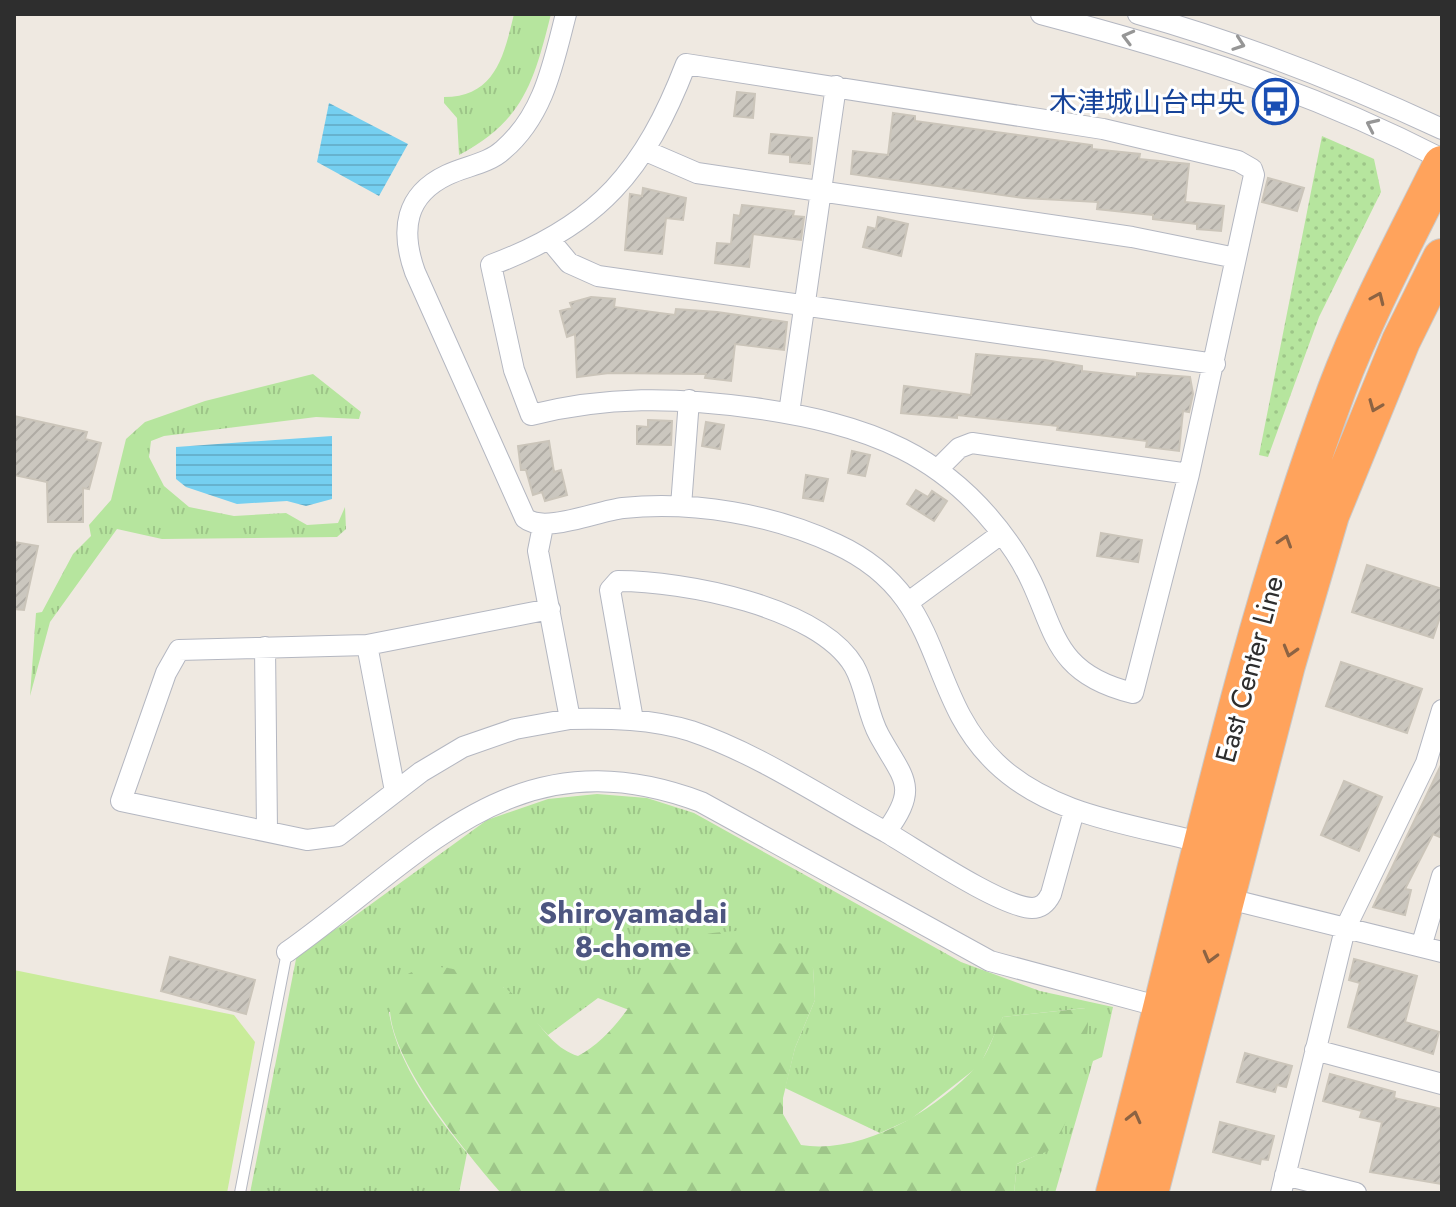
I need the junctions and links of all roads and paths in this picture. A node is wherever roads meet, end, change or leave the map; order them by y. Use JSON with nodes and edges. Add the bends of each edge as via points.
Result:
{"nodes":[{"id":1,"x":566,"y":14,"type":"edge"},
{"id":2,"x":1041,"y":14,"type":"edge"},
{"id":3,"x":1138,"y":14,"type":"edge"},
{"id":4,"x":836,"y":86,"type":"junction"},
{"id":5,"x":1442,"y":129,"type":"edge"},
{"id":6,"x":646,"y":151,"type":"junction"},
{"id":7,"x":1442,"y":162,"type":"edge"},
{"id":8,"x":820,"y":191,"type":"junction"},
{"id":9,"x":550,"y":240,"type":"junction"},
{"id":10,"x":1236,"y":258,"type":"junction"},
{"id":11,"x":1442,"y":258,"type":"edge"},
{"id":12,"x":805,"y":305,"type":"junction"},
{"id":13,"x":1215,"y":364,"type":"junction"},
{"id":14,"x":689,"y":400,"type":"junction"},
{"id":15,"x":789,"y":413,"type":"junction"},
{"id":16,"x":938,"y":469,"type":"junction"},
{"id":17,"x":1189,"y":474,"type":"junction"},
{"id":18,"x":681,"y":506,"type":"junction"},
{"id":19,"x":543,"y":526,"type":"junction"},
{"id":20,"x":1001,"y":534,"type":"junction"},
{"id":21,"x":910,"y":601,"type":"junction"},
{"id":22,"x":550,"y":609,"type":"junction"},
{"id":23,"x":367,"y":645,"type":"junction"},
{"id":24,"x":265,"y":647,"type":"junction"},
{"id":25,"x":1442,"y":710,"type":"edge"},
{"id":26,"x":570,"y":719,"type":"junction"},
{"id":27,"x":633,"y":720,"type":"junction"},
{"id":28,"x":395,"y":791,"type":"junction"},
{"id":29,"x":1074,"y":811,"type":"junction"},
{"id":30,"x":267,"y":830,"type":"junction"},
{"id":31,"x":886,"y":832,"type":"junction"},
{"id":32,"x":1203,"y":843,"type":"junction"},
{"id":33,"x":1442,"y":876,"type":"edge"},
{"id":34,"x":1225,"y":898,"type":"junction"},
{"id":35,"x":1345,"y":929,"type":"junction"},
{"id":36,"x":1421,"y":947,"type":"junction"},
{"id":37,"x":287,"y":952,"type":"joint"},
{"id":38,"x":1442,"y":952,"type":"edge"},
{"id":39,"x":1161,"y":1007,"type":"junction"},
{"id":40,"x":1315,"y":1050,"type":"junction"},
{"id":41,"x":1442,"y":1084,"type":"edge"},
{"id":42,"x":1283,"y":1184,"type":"edge"},
{"id":43,"x":240,"y":1193,"type":"edge"},
{"id":44,"x":1115,"y":1193,"type":"edge"},
{"id":45,"x":1149,"y":1193,"type":"edge"},
{"id":46,"x":1356,"y":1193,"type":"edge"}],
"edges":[{"from":1,"to":19,"type":"street","via":[[541,103],[502,151],[420,193],[405,232],[415,272],[513,497],[525,518]]},
{"from":7,"to":2,"type":"street","one_way":true,"via":[[1306,95],[1191,54]]},
{"from":3,"to":5,"type":"street","one_way":true,"via":[[1320,73]]},
{"from":4,"to":6,"type":"street","via":[[686,64]]},
{"from":4,"to":8,"type":"street"},
{"from":4,"to":10,"type":"street","via":[[1103,129],[1248,165],[1254,175]]},
{"from":6,"to":8,"type":"street","via":[[697,173]]},
{"from":6,"to":9,"type":"street","via":[[603,203]]},
{"from":32,"to":7,"type":"highway","name":"East Center Line","one_way":true,"via":[[1270,589],[1333,400]]},
{"from":8,"to":10,"type":"street","via":[[1132,237]]},
{"from":8,"to":12,"type":"street"},
{"from":9,"to":12,"type":"street","via":[[569,263],[587,273]]},
{"from":9,"to":14,"type":"street","via":[[491,265],[514,370],[531,415],[593,402]]},
{"from":10,"to":13,"type":"street"},
{"from":11,"to":34,"type":"highway","name":"East Center Line","one_way":true,"via":[[1401,341],[1330,515]]},
{"from":12,"to":13,"type":"street"},
{"from":12,"to":15,"type":"street"},
{"from":13,"to":17,"type":"street"},
{"from":14,"to":15,"type":"street"},
{"from":14,"to":18,"type":"street"},
{"from":15,"to":16,"type":"street","via":[[874,435]]},
{"from":16,"to":17,"type":"street","via":[[972,443]]},
{"from":16,"to":20,"type":"street"},
{"from":17,"to":20,"type":"street","via":[[1133,693],[1097,682],[1066,657],[1029,576]]},
{"from":18,"to":19,"type":"street","via":[[610,510]]},
{"from":18,"to":21,"type":"street","via":[[745,515],[824,538],[868,562]]},
{"from":19,"to":22,"type":"street","via":[[538,551]]},
{"from":20,"to":21,"type":"street"},
{"from":21,"to":29,"type":"street","via":[[954,703],[984,751],[1013,778]]},
{"from":22,"to":23,"type":"street"},
{"from":22,"to":26,"type":"street"},
{"from":23,"to":24,"type":"street"},
{"from":23,"to":28,"type":"street"},
{"from":24,"to":30,"type":"street"},
{"from":24,"to":30,"type":"street","via":[[185,648],[174,654],[121,801]]},
{"from":25,"to":35,"type":"street","via":[[1426,763]]},
{"from":26,"to":27,"type":"street"},
{"from":26,"to":28,"type":"street","via":[[515,729],[463,747]]},
{"from":27,"to":31,"type":"street","via":[[692,732],[736,751]]},
{"from":27,"to":31,"type":"street","via":[[610,590],[618,581],[678,585],[780,611],[823,634],[854,667],[877,731],[905,779],[906,801]]},
{"from":28,"to":30,"type":"street","via":[[327,840]]},
{"from":29,"to":31,"type":"street","via":[[1051,894],[1043,905],[1032,908],[995,894]]},
{"from":29,"to":32,"type":"street"},
{"from":32,"to":39,"type":"highway","name":"East Center Line"},
{"from":33,"to":36,"type":"street"},
{"from":34,"to":35,"type":"street"},
{"from":34,"to":45,"type":"highway","name":"East Center Line","one_way":true},
{"from":35,"to":36,"type":"street"},
{"from":35,"to":40,"type":"street"},
{"from":36,"to":38,"type":"street"},
{"from":37,"to":39,"type":"street","via":[[460,820],[546,785],[625,782],[701,802],[990,961]]},
{"from":37,"to":43,"type":"lane"},
{"from":44,"to":39,"type":"highway","name":"East Center Line","one_way":true},
{"from":40,"to":41,"type":"street"},
{"from":40,"to":42,"type":"street"},
{"from":42,"to":46,"type":"street"}]}
